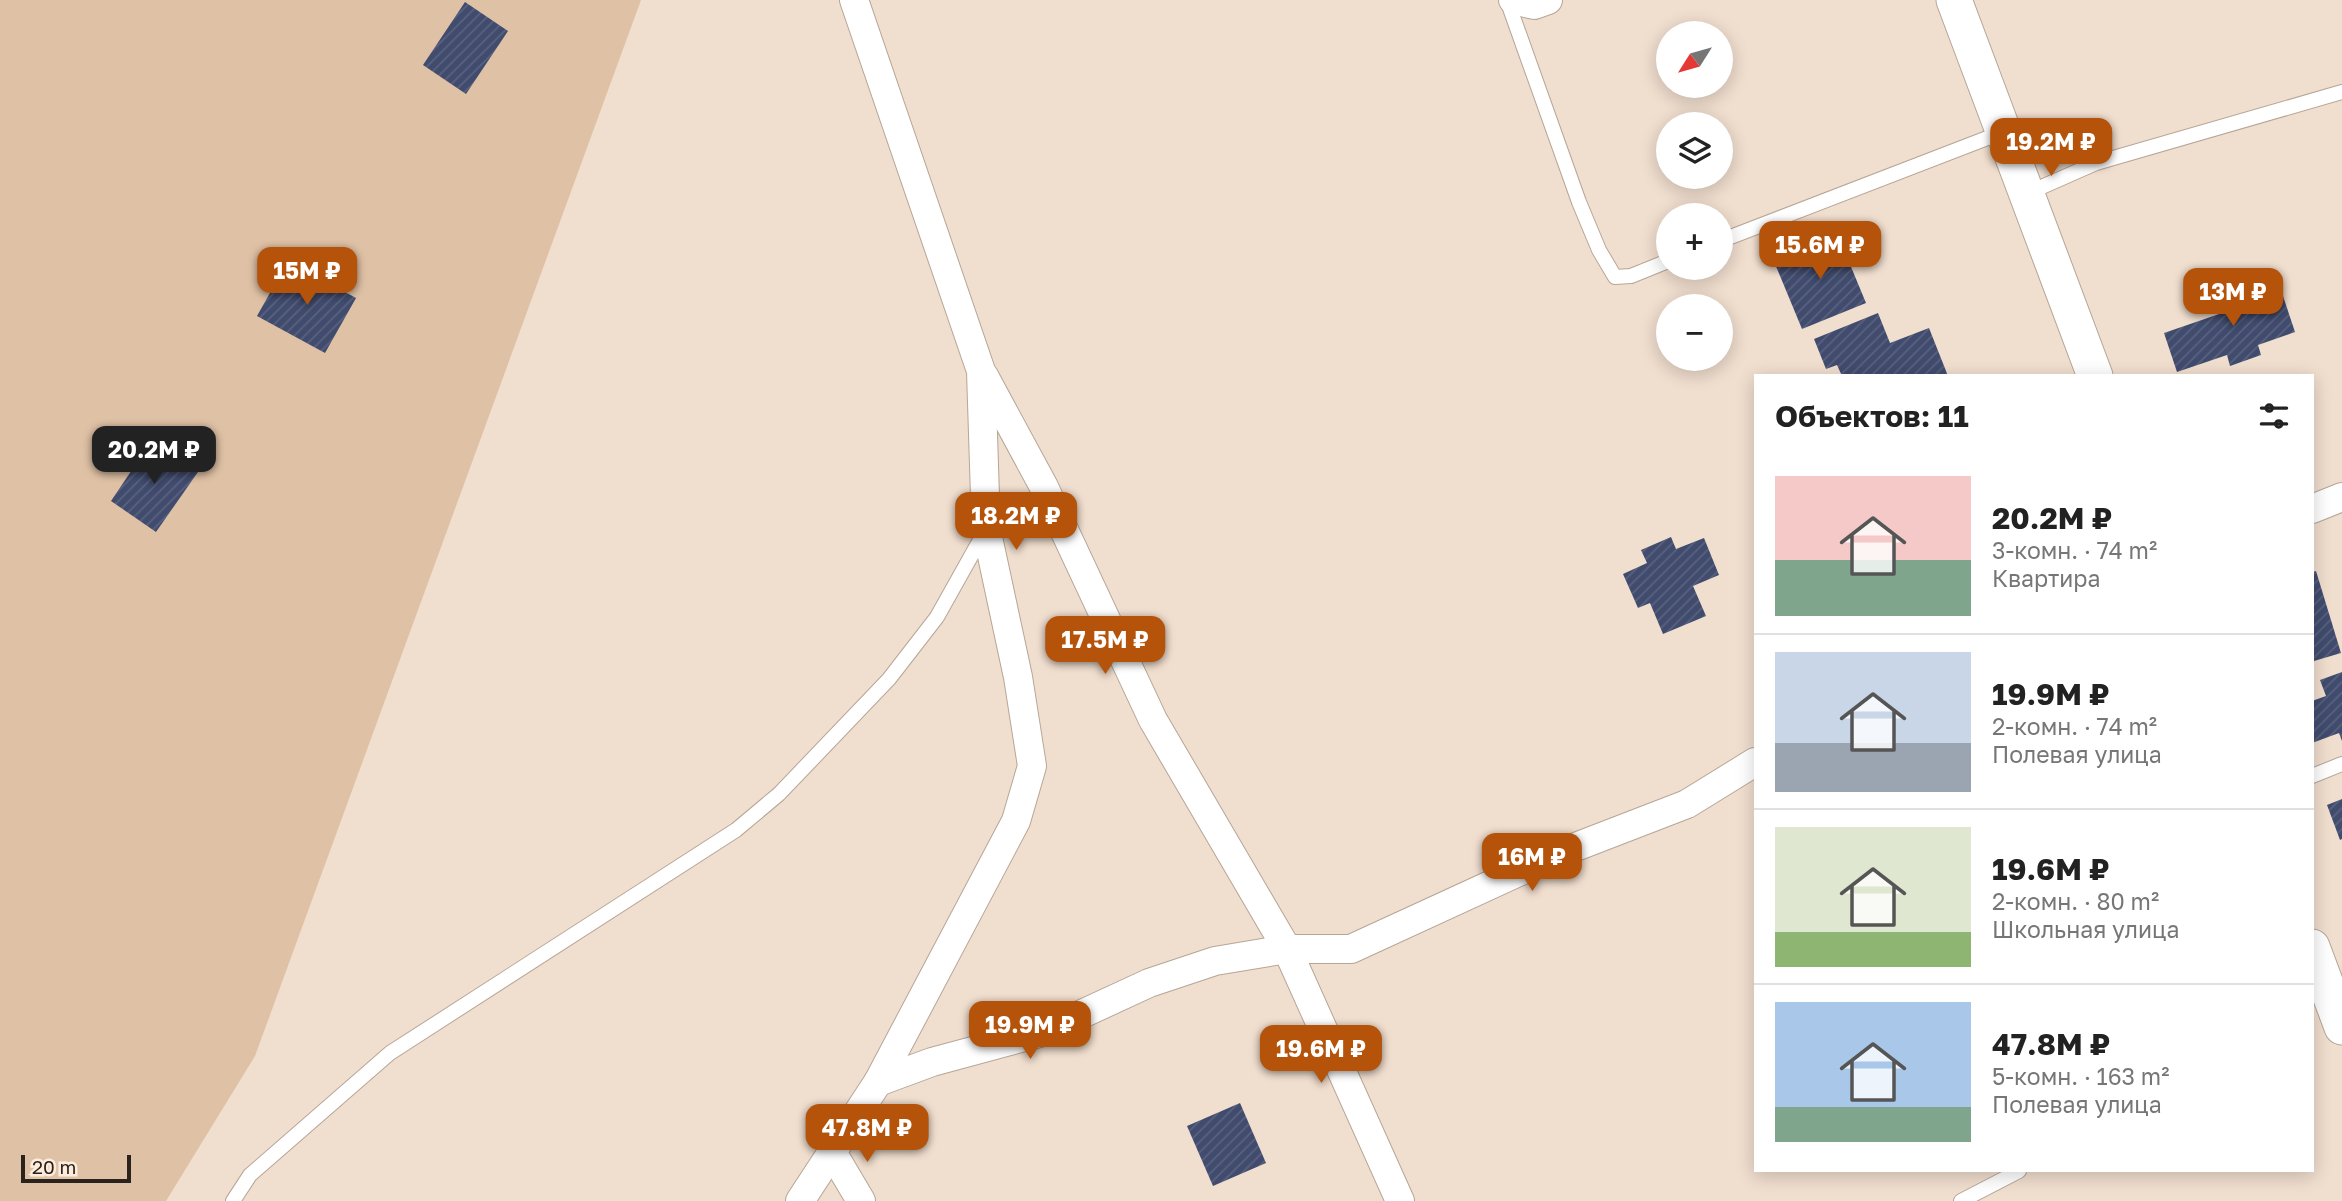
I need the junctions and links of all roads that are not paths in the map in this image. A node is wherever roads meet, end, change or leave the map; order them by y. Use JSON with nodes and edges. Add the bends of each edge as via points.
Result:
{"nodes":[{"id":1,"x":853,"y":0,"type":"edge"},
{"id":2,"x":1507,"y":0,"type":"edge"},
{"id":3,"x":1513,"y":0,"type":"edge"},
{"id":4,"x":1548,"y":0,"type":"edge"},
{"id":5,"x":1954,"y":0,"type":"edge"},
{"id":6,"x":2342,"y":92,"type":"edge"},
{"id":7,"x":2004,"y":131,"type":"junction"},
{"id":8,"x":2026,"y":193,"type":"junction"},
{"id":9,"x":1733,"y":236,"type":"edge"},
{"id":10,"x":1656,"y":266,"type":"edge"},
{"id":11,"x":981,"y":371,"type":"junction"},
{"id":12,"x":2094,"y":374,"type":"edge"},
{"id":13,"x":2342,"y":497,"type":"edge"},
{"id":14,"x":2314,"y":508,"type":"edge"},
{"id":15,"x":986,"y":528,"type":"junction"},
{"id":16,"x":1754,"y":763,"type":"edge"},
{"id":17,"x":2342,"y":764,"type":"edge"},
{"id":18,"x":2314,"y":775,"type":"edge"},
{"id":19,"x":1287,"y":949,"type":"junction"},
{"id":20,"x":2314,"y":952,"type":"edge"},
{"id":21,"x":2335,"y":1009,"type":"edge"},
{"id":22,"x":878,"y":1082,"type":"junction"},
{"id":23,"x":832,"y":1152,"type":"junction"},
{"id":24,"x":2017,"y":1172,"type":"edge"},
{"id":25,"x":233,"y":1201,"type":"edge"},
{"id":26,"x":800,"y":1201,"type":"edge"},
{"id":27,"x":861,"y":1201,"type":"edge"},
{"id":28,"x":1400,"y":1201,"type":"edge"},
{"id":29,"x":1961,"y":1201,"type":"edge"}],
"edges":[{"from":1,"to":11,"type":"street"},
{"from":2,"to":10,"type":"lane","via":[[1598,250],[1615,277]]},
{"from":3,"to":4,"type":"street","via":[[1534,5]]},
{"from":5,"to":7,"type":"street"},
{"from":6,"to":8,"type":"lane","via":[[2096,163]]},
{"from":7,"to":8,"type":"street"},
{"from":7,"to":9,"type":"lane"},
{"from":8,"to":12,"type":"street"},
{"from":11,"to":15,"type":"street"},
{"from":11,"to":19,"type":"street","via":[[1044,487],[1153,720]]},
{"from":13,"to":14,"type":"street"},
{"from":15,"to":22,"type":"street","via":[[1032,766],[1016,821]]},
{"from":15,"to":25,"type":"lane","via":[[937,617],[889,679],[779,794],[736,830],[390,1053],[250,1175]]},
{"from":16,"to":19,"type":"street","via":[[1687,804],[1560,853],[1351,949]]},
{"from":17,"to":18,"type":"lane"},
{"from":19,"to":22,"type":"street","via":[[1215,961],[1149,983],[1043,1032]]},
{"from":19,"to":28,"type":"street"},
{"from":20,"to":21,"type":"street"},
{"from":22,"to":23,"type":"street"},
{"from":23,"to":26,"type":"street"},
{"from":23,"to":27,"type":"street"},
{"from":24,"to":29,"type":"lane"}]}
